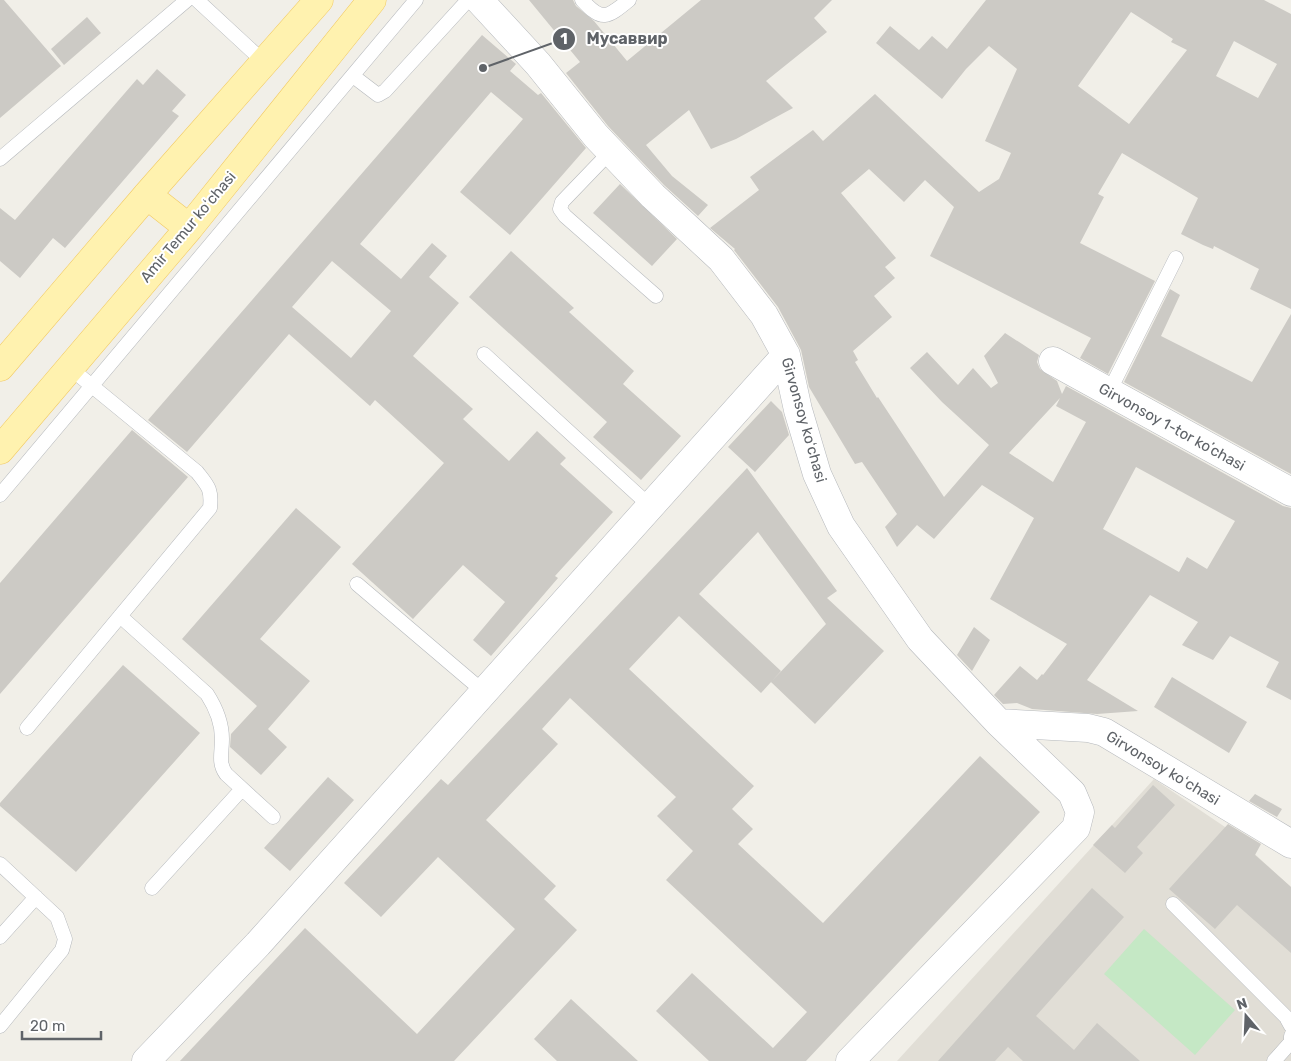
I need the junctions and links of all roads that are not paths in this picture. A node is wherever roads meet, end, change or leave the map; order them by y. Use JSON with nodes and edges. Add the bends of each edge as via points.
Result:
{"nodes":[{"id":1,"x":187,"y":0,"type":"edge"},
{"id":2,"x":197,"y":0,"type":"edge"},
{"id":3,"x":319,"y":0,"type":"edge"},
{"id":4,"x":372,"y":0,"type":"edge"},
{"id":5,"x":416,"y":0,"type":"edge"},
{"id":6,"x":468,"y":0,"type":"edge"},
{"id":7,"x":479,"y":0,"type":"edge"},
{"id":8,"x":582,"y":0,"type":"edge"},
{"id":9,"x":629,"y":0,"type":"edge"},
{"id":10,"x":264,"y":62,"type":"junction"},
{"id":11,"x":353,"y":76,"type":"junction"},
{"id":12,"x":611,"y":151,"type":"junction"},
{"id":13,"x":0,"y":160,"type":"edge"},
{"id":14,"x":147,"y":195,"type":"junction"},
{"id":15,"x":189,"y":228,"type":"junction"},
{"id":16,"x":1176,"y":258,"type":"dead end"},
{"id":17,"x":656,"y":296,"type":"dead end"},
{"id":18,"x":484,"y":354,"type":"dead end"},
{"id":19,"x":786,"y":355,"type":"junction"},
{"id":20,"x":1053,"y":361,"type":"dead end"},
{"id":21,"x":0,"y":367,"type":"edge"},
{"id":22,"x":70,"y":368,"type":"junction"},
{"id":23,"x":92,"y":387,"type":"junction"},
{"id":24,"x":1109,"y":392,"type":"junction"},
{"id":25,"x":0,"y":450,"type":"edge"},
{"id":26,"x":1291,"y":492,"type":"edge"},
{"id":27,"x":0,"y":495,"type":"edge"},
{"id":28,"x":650,"y":506,"type":"junction"},
{"id":29,"x":357,"y":584,"type":"dead end"},
{"id":30,"x":120,"y":616,"type":"junction"},
{"id":31,"x":484,"y":692,"type":"junction"},
{"id":32,"x":999,"y":723,"type":"junction"},
{"id":33,"x":27,"y":728,"type":"dead end"},
{"id":34,"x":242,"y":788,"type":"junction"},
{"id":35,"x":274,"y":817,"type":"dead end"},
{"id":36,"x":1291,"y":844,"type":"edge"},
{"id":37,"x":0,"y":864,"type":"edge"},
{"id":38,"x":152,"y":888,"type":"dead end"},
{"id":39,"x":36,"y":897,"type":"junction"},
{"id":40,"x":1173,"y":904,"type":"dead end"},
{"id":41,"x":0,"y":937,"type":"edge"},
{"id":42,"x":0,"y":1026,"type":"edge"},
{"id":43,"x":1291,"y":1026,"type":"edge"},
{"id":44,"x":1291,"y":1036,"type":"edge"},
{"id":45,"x":146,"y":1061,"type":"edge"},
{"id":46,"x":850,"y":1061,"type":"edge"},
{"id":47,"x":1274,"y":1061,"type":"edge"}],
"edges":[{"from":1,"to":13,"type":"lane"},
{"from":2,"to":10,"type":"lane"},
{"from":3,"to":10,"type":"main road"},
{"from":4,"to":15,"type":"main road","name":"Amir Temur koʻchasi"},
{"from":5,"to":11,"type":"lane"},
{"from":6,"to":11,"type":"lane","via":[[386,91],[378,95],[371,92]]},
{"from":7,"to":12,"type":"street","name":"Girvonsoy koʻchasi"},
{"from":8,"to":9,"type":"lane","via":[[600,15],[615,11]]},
{"from":10,"to":14,"type":"main road"},
{"from":11,"to":23,"type":"lane"},
{"from":12,"to":17,"type":"lane","via":[[562,202],[560,209]]},
{"from":12,"to":19,"type":"street","name":"Girvonsoy koʻchasi","via":[[653,196],[721,259],[764,315]]},
{"from":14,"to":15,"type":"main road"},
{"from":14,"to":21,"type":"main road"},
{"from":15,"to":22,"type":"main road","name":"Amir Temur koʻchasi"},
{"from":16,"to":24,"type":"lane"},
{"from":18,"to":28,"type":"lane"},
{"from":19,"to":28,"type":"street"},
{"from":19,"to":32,"type":"street","name":"Girvonsoy koʻchasi","via":[[817,474],[841,526],[920,639]]},
{"from":20,"to":24,"type":"street","name":"Girvonsoy 1-tor koʼchasi"},
{"from":22,"to":23,"type":"lane"},
{"from":22,"to":25,"type":"main road","name":"Amir Temur koʻchasi"},
{"from":23,"to":27,"type":"lane"},
{"from":23,"to":30,"type":"lane","via":[[197,472],[212,495],[210,508]]},
{"from":24,"to":26,"type":"street","name":"Girvonsoy 1-tor koʼchasi"},
{"from":28,"to":31,"type":"street"},
{"from":29,"to":31,"type":"lane"},
{"from":30,"to":33,"type":"lane"},
{"from":30,"to":34,"type":"lane","via":[[207,694],[216,707],[220,723],[222,768]]},
{"from":31,"to":45,"type":"street","via":[[258,944]]},
{"from":32,"to":36,"type":"street","name":"Girvonsoy koʻchasi","via":[[1088,728],[1104,732]]},
{"from":32,"to":46,"type":"street","via":[[1072,793],[1080,812],[1076,828]]},
{"from":34,"to":35,"type":"lane"},
{"from":34,"to":38,"type":"lane"},
{"from":37,"to":39,"type":"lane"},
{"from":39,"to":41,"type":"lane"},
{"from":39,"to":42,"type":"lane","via":[[58,917],[65,938],[62,950]]},
{"from":40,"to":43,"type":"lane","via":[[1286,1017]]},
{"from":44,"to":47,"type":"lane","via":[[1291,1042]]}]}
